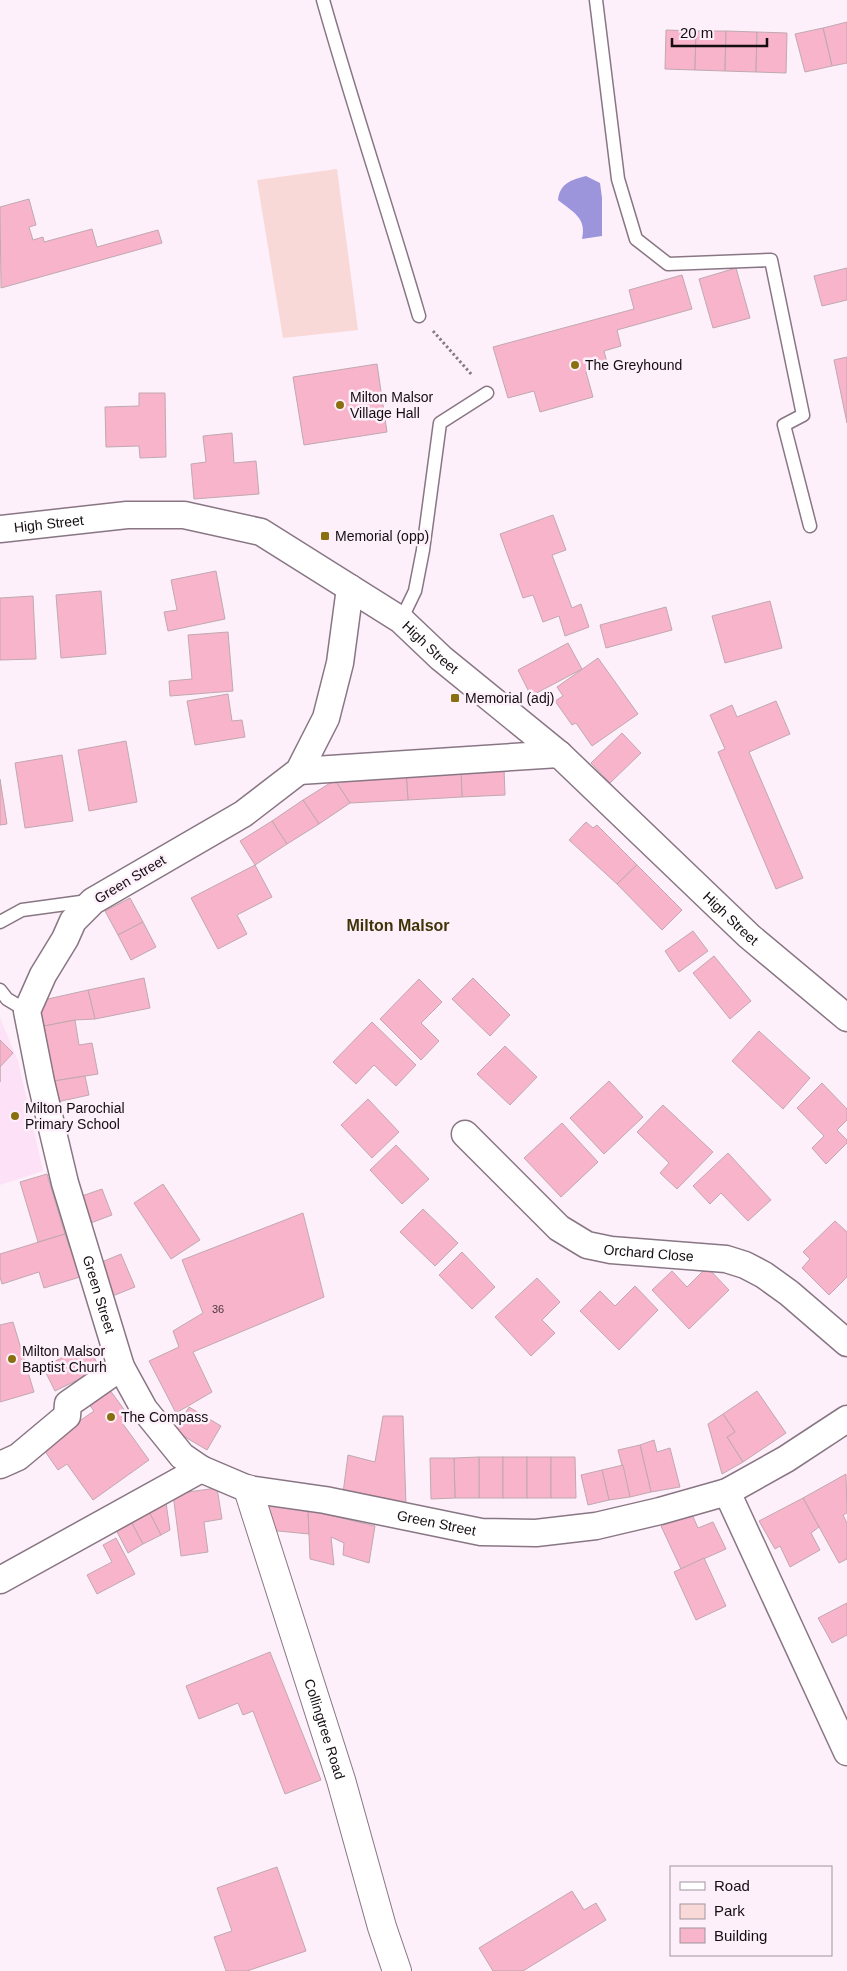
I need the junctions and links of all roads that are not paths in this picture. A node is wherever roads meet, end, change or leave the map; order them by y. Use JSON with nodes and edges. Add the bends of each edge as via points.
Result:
{"nodes":[{"id":1,"x":323,"y":0,"type":"edge"},
{"id":2,"x":596,"y":0,"type":"edge"},
{"id":3,"x":419,"y":316,"type":"road end"},
{"id":4,"x":487,"y":392,"type":"road end"},
{"id":5,"x":810,"y":526,"type":"dead end"},
{"id":6,"x":0,"y":529,"type":"edge"},
{"id":7,"x":350,"y":588,"type":"junction"},
{"id":8,"x":401,"y":620,"type":"junction"},
{"id":9,"x":559,"y":754,"type":"junction"},
{"id":10,"x":299,"y":771,"type":"junction"},
{"id":11,"x":93,"y":901,"type":"junction"},
{"id":12,"x":0,"y":922,"type":"edge"},
{"id":13,"x":0,"y":990,"type":"edge"},
{"id":14,"x":27,"y":1011,"type":"junction"},
{"id":15,"x":847,"y":1018,"type":"edge"},
{"id":16,"x":465,"y":1134,"type":"dead end"},
{"id":17,"x":847,"y":1343,"type":"edge"},
{"id":18,"x":121,"y":1368,"type":"junction"},
{"id":19,"x":847,"y":1419,"type":"edge"},
{"id":20,"x":0,"y":1466,"type":"edge"},
{"id":21,"x":201,"y":1469,"type":"junction"},
{"id":22,"x":248,"y":1489,"type":"junction"},
{"id":23,"x":727,"y":1492,"type":"junction"},
{"id":24,"x":0,"y":1580,"type":"edge"},
{"id":25,"x":847,"y":1752,"type":"edge"},
{"id":26,"x":397,"y":1971,"type":"edge"}],
"edges":[{"from":1,"to":3,"type":"lane"},
{"from":2,"to":5,"type":"lane","via":[[618,179],[636,239],[668,264],[771,260],[803,415],[784,425]]},
{"from":4,"to":8,"type":"lane","via":[[440,423],[415,591]]},
{"from":6,"to":7,"type":"street","name":"High Street","via":[[127,515],[184,515],[261,532]]},
{"from":7,"to":8,"type":"street","name":"High Street"},
{"from":7,"to":10,"type":"street","name":"Green Street","via":[[340,663],[326,718]]},
{"from":8,"to":9,"type":"street","name":"High Street"},
{"from":9,"to":10,"type":"street"},
{"from":9,"to":15,"type":"street","name":"High Street","via":[[749,936]]},
{"from":10,"to":11,"type":"street","name":"Green Street","via":[[243,814]]},
{"from":11,"to":12,"type":"lane","via":[[22,910]]},
{"from":11,"to":14,"type":"street","name":"Green Street","via":[[74,920]]},
{"from":13,"to":14,"type":"lane","via":[[7,999]]},
{"from":14,"to":18,"type":"street","name":"Green Street","via":[[65,1183]]},
{"from":16,"to":17,"type":"street","name":"Orchard Close","via":[[559,1228],[587,1245],[611,1250],[726,1259],[745,1266],[789,1293]]},
{"from":18,"to":20,"type":"street","via":[[68,1404],[67,1416],[18,1457]]},
{"from":18,"to":21,"type":"street","name":"Green Street","via":[[144,1409],[182,1456]]},
{"from":19,"to":23,"type":"street","name":"Green Street"},
{"from":21,"to":22,"type":"street","name":"Green Street"},
{"from":21,"to":24,"type":"street"},
{"from":22,"to":23,"type":"street","name":"Green Street","via":[[325,1500],[481,1532],[536,1533],[596,1526]]},
{"from":22,"to":26,"type":"street","name":"Collingtree Road","via":[[341,1780]]},
{"from":23,"to":25,"type":"street"}]}
